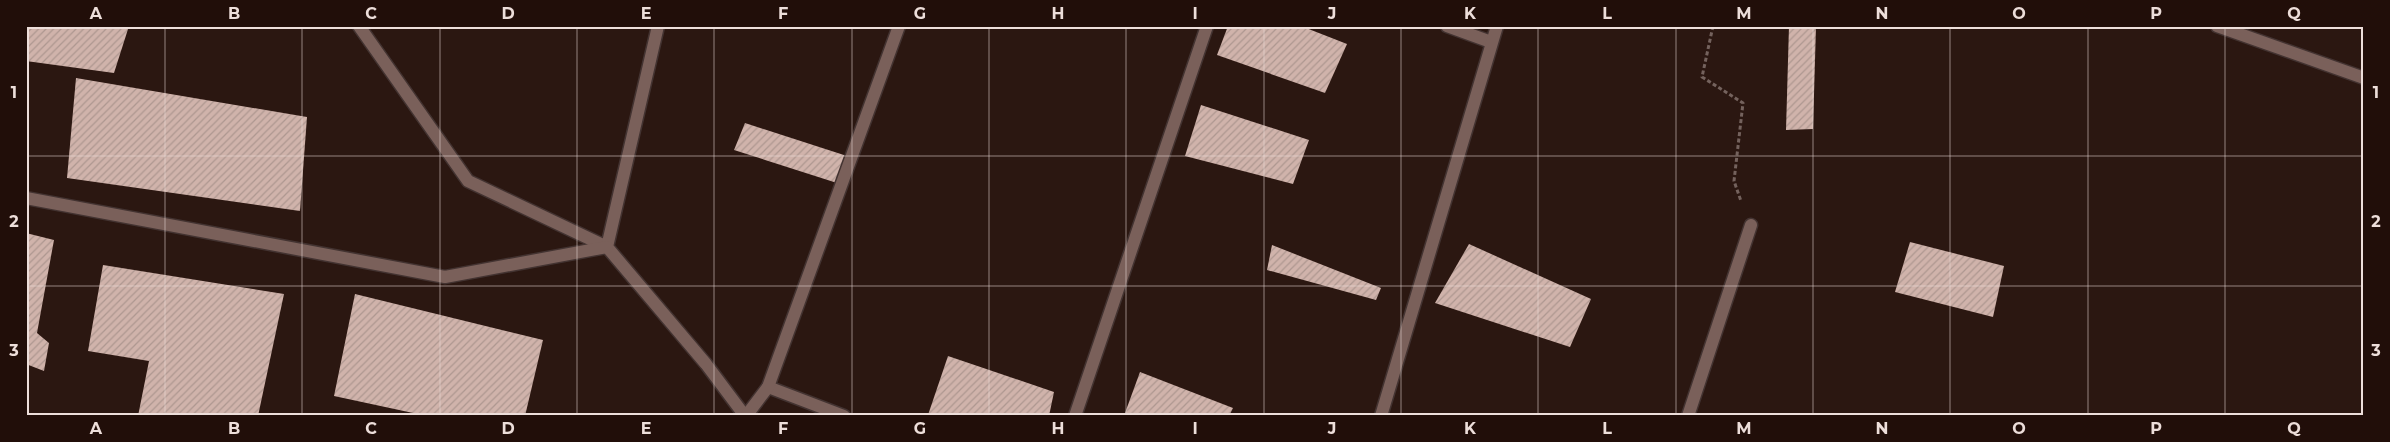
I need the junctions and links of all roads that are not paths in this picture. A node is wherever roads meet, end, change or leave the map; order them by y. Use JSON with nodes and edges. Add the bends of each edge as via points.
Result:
{"nodes":[{"id":1,"x":359,"y":26,"type":"edge"},
{"id":2,"x":658,"y":26,"type":"edge"},
{"id":3,"x":899,"y":26,"type":"edge"},
{"id":4,"x":1207,"y":26,"type":"edge"},
{"id":5,"x":1446,"y":26,"type":"edge"},
{"id":6,"x":1497,"y":26,"type":"edge"},
{"id":7,"x":2217,"y":26,"type":"edge"},
{"id":8,"x":1491,"y":42,"type":"junction"},
{"id":9,"x":2364,"y":78,"type":"edge"},
{"id":10,"x":26,"y":198,"type":"edge"},
{"id":11,"x":1751,"y":225,"type":"road end"},
{"id":12,"x":607,"y":247,"type":"junction"},
{"id":13,"x":768,"y":387,"type":"junction"},
{"id":14,"x":746,"y":416,"type":"edge"},
{"id":15,"x":844,"y":416,"type":"edge"},
{"id":16,"x":1075,"y":416,"type":"edge"},
{"id":17,"x":1381,"y":416,"type":"edge"},
{"id":18,"x":1688,"y":416,"type":"edge"}],
"edges":[{"from":1,"to":12,"type":"street","via":[[468,181]]},
{"from":2,"to":12,"type":"street"},
{"from":3,"to":13,"type":"street"},
{"from":4,"to":16,"type":"street"},
{"from":5,"to":8,"type":"street"},
{"from":6,"to":8,"type":"street"},
{"from":7,"to":9,"type":"street"},
{"from":8,"to":17,"type":"street"},
{"from":10,"to":12,"type":"street","via":[[445,277]]},
{"from":11,"to":18,"type":"street"},
{"from":12,"to":14,"type":"street"},
{"from":13,"to":14,"type":"street"},
{"from":13,"to":15,"type":"street"}]}
